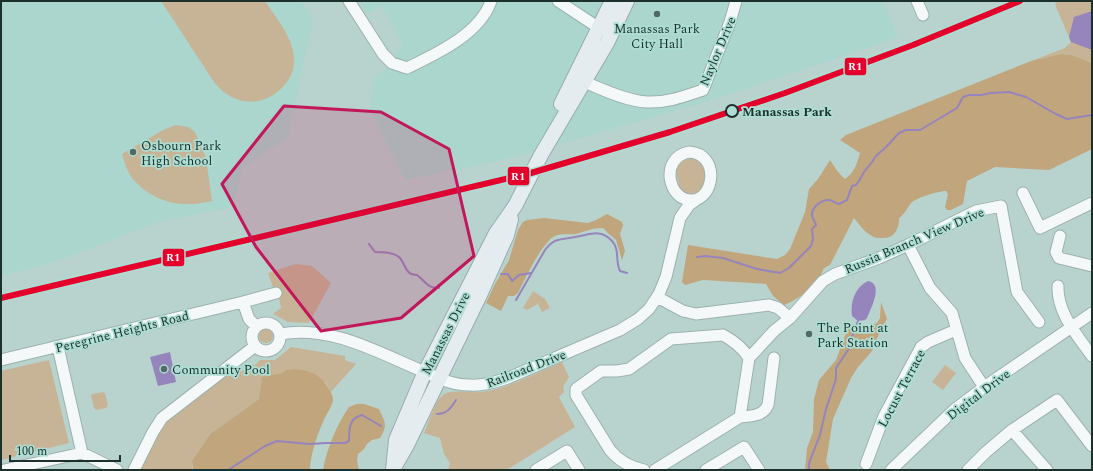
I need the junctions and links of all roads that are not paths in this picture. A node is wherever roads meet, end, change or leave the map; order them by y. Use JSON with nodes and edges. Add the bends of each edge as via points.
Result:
{"nodes":[{"id":1,"x":349,"y":1,"type":"edge"},
{"id":2,"x":491,"y":1,"type":"edge"},
{"id":3,"x":612,"y":1,"type":"edge"},
{"id":4,"x":627,"y":1,"type":"edge"},
{"id":5,"x":736,"y":1,"type":"edge"},
{"id":6,"x":917,"y":1,"type":"edge"},
{"id":7,"x":560,"y":2,"type":"edge"},
{"id":8,"x":923,"y":15,"type":"dead end"},
{"id":9,"x":615,"y":27,"type":"junction"},
{"id":10,"x":599,"y":28,"type":"junction"},
{"id":11,"x":579,"y":80,"type":"junction"},
{"id":12,"x":676,"y":192,"type":"junction"},
{"id":13,"x":1023,"y":193,"type":"dead end"},
{"id":14,"x":696,"y":200,"type":"junction"},
{"id":15,"x":1092,"y":203,"type":"edge"},
{"id":16,"x":515,"y":206,"type":"junction"},
{"id":17,"x":680,"y":218,"type":"junction"},
{"id":18,"x":1060,"y":236,"type":"dead end"},
{"id":19,"x":908,"y":245,"type":"junction"},
{"id":20,"x":1092,"y":266,"type":"edge"},
{"id":21,"x":1058,"y":286,"type":"dead end"},
{"id":22,"x":276,"y":293,"type":"dead end"},
{"id":23,"x":657,"y":297,"type":"junction"},
{"id":24,"x":243,"y":302,"type":"junction"},
{"id":25,"x":1092,"y":313,"type":"edge"},
{"id":26,"x":790,"y":318,"type":"junction"},
{"id":27,"x":1039,"y":322,"type":"dead end"},
{"id":28,"x":256,"y":326,"type":"junction"},
{"id":29,"x":1071,"y":327,"type":"junction"},
{"id":30,"x":956,"y":330,"type":"junction"},
{"id":31,"x":280,"y":334,"type":"junction"},
{"id":32,"x":255,"y":346,"type":"junction"},
{"id":33,"x":58,"y":347,"type":"junction"},
{"id":34,"x":1092,"y":356,"type":"edge"},
{"id":35,"x":749,"y":358,"type":"junction"},
{"id":36,"x":774,"y":358,"type":"dead end"},
{"id":37,"x":1,"y":360,"type":"edge"},
{"id":38,"x":425,"y":372,"type":"junction"},
{"id":39,"x":439,"y":379,"type":"junction"},
{"id":40,"x":984,"y":387,"type":"junction"},
{"id":41,"x":740,"y":417,"type":"junction"},
{"id":42,"x":1012,"y":430,"type":"junction"},
{"id":43,"x":1092,"y":446,"type":"edge"},
{"id":44,"x":82,"y":453,"type":"junction"},
{"id":45,"x":866,"y":464,"type":"dead end"},
{"id":46,"x":393,"y":469,"type":"edge"},
{"id":47,"x":639,"y":469,"type":"edge"},
{"id":48,"x":893,"y":469,"type":"edge"},
{"id":49,"x":4,"y":470,"type":"edge"},
{"id":50,"x":117,"y":470,"type":"edge"},
{"id":51,"x":134,"y":470,"type":"edge"},
{"id":52,"x":536,"y":470,"type":"edge"},
{"id":53,"x":579,"y":470,"type":"edge"},
{"id":54,"x":654,"y":470,"type":"edge"},
{"id":55,"x":706,"y":470,"type":"edge"},
{"id":56,"x":759,"y":470,"type":"edge"},
{"id":57,"x":968,"y":470,"type":"edge"},
{"id":58,"x":1047,"y":470,"type":"edge"}],
"edges":[{"from":1,"to":2,"type":"street","via":[[383,54],[392,63],[407,68],[463,36],[478,23]]},
{"from":3,"to":10,"type":"main road","name":"Manassas Drive"},
{"from":4,"to":9,"type":"main road","name":"Manassas Drive"},
{"from":5,"to":11,"type":"street","name":"Naylor Drive","via":[[704,90],[677,99],[645,102],[617,95]]},
{"from":6,"to":8,"type":"street"},
{"from":7,"to":10,"type":"street"},
{"from":9,"to":10,"type":"street","via":[[604,30]]},
{"from":9,"to":11,"type":"main road","name":"Manassas Drive"},
{"from":10,"to":11,"type":"main road","name":"Manassas Drive"},
{"from":11,"to":16,"type":"main road","name":"Manassas Drive"},
{"from":12,"to":14,"type":"street","via":[[685,199]]},
{"from":12,"to":14,"type":"street","name":"Railroad Drive","via":[[670,177],[672,163],[684,153],[695,152],[707,161],[710,168],[710,182],[705,193]]},
{"from":12,"to":17,"type":"street","name":"Railroad Drive"},
{"from":13,"to":15,"type":"street","via":[[1040,228]]},
{"from":14,"to":17,"type":"street","name":"Railroad Drive"},
{"from":16,"to":38,"type":"main road","name":"Manassas Drive","via":[[496,233]]},
{"from":16,"to":39,"type":"main road","name":"Manassas Drive","via":[[504,242]]},
{"from":17,"to":23,"type":"street","name":"Railroad Drive","via":[[666,277]]},
{"from":18,"to":20,"type":"street","via":[[1056,252],[1059,258]]},
{"from":19,"to":26,"type":"street","name":"Russia Branch View Drive","via":[[823,281]]},
{"from":19,"to":27,"type":"street","name":"Russia Branch View Drive","via":[[976,211],[1001,206],[1017,292]]},
{"from":19,"to":30,"type":"street","via":[[930,288],[952,313]]},
{"from":21,"to":29,"type":"street","via":[[1060,303]]},
{"from":22,"to":24,"type":"street","name":"Peregrine Heights Road"},
{"from":23,"to":26,"type":"street","via":[[683,311],[696,314],[769,305],[778,308]]},
{"from":23,"to":39,"type":"street","name":"Railroad Drive","via":[[649,309],[628,326],[508,378],[475,386]]},
{"from":24,"to":28,"type":"street","via":[[248,316]]},
{"from":24,"to":33,"type":"street","name":"Peregrine Heights Road"},
{"from":25,"to":29,"type":"street","name":"Digital Drive"},
{"from":26,"to":35,"type":"street","name":"Russia Branch View Drive"},
{"from":28,"to":31,"type":"street","via":[[270,323]]},
{"from":28,"to":32,"type":"street","via":[[252,335]]},
{"from":29,"to":34,"type":"street"},
{"from":29,"to":40,"type":"street","name":"Digital Drive"},
{"from":30,"to":40,"type":"street","via":[[965,358]]},
{"from":30,"to":45,"type":"street","name":"Locust Terrace","via":[[921,347],[884,416]]},
{"from":31,"to":32,"type":"street","via":[[279,344],[272,350],[264,351]]},
{"from":31,"to":38,"type":"street","name":"Railroad Drive","via":[[307,332],[339,337]]},
{"from":32,"to":51,"type":"street","via":[[162,418]]},
{"from":33,"to":37,"type":"street","name":"Peregrine Heights Road"},
{"from":33,"to":44,"type":"street"},
{"from":35,"to":41,"type":"street"},
{"from":35,"to":47,"type":"street","via":[[740,346],[723,335],[671,339],[629,369],[602,371],[576,389],[576,395],[610,450]]},
{"from":36,"to":41,"type":"street","via":[[766,410]]},
{"from":38,"to":39,"type":"street","name":"Railroad Drive"},
{"from":38,"to":46,"type":"main road","name":"Manassas Drive","via":[[396,440]]},
{"from":39,"to":46,"type":"main road","name":"Manassas Drive"},
{"from":40,"to":48,"type":"street","name":"Digital Drive","via":[[954,410]]},
{"from":41,"to":54,"type":"street"},
{"from":42,"to":43,"type":"street","via":[[1058,400]]},
{"from":42,"to":57,"type":"street"},
{"from":42,"to":58,"type":"street"},
{"from":44,"to":49,"type":"street"},
{"from":44,"to":50,"type":"street"},
{"from":52,"to":53,"type":"street","via":[[566,451]]},
{"from":55,"to":56,"type":"street","via":[[744,447]]}]}
